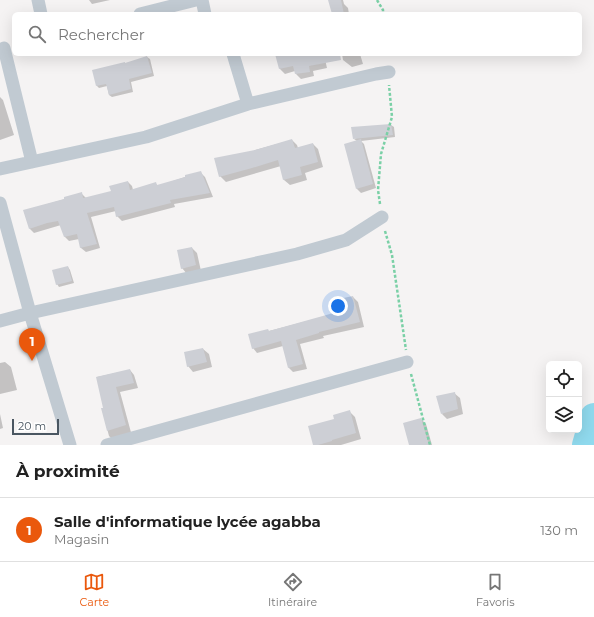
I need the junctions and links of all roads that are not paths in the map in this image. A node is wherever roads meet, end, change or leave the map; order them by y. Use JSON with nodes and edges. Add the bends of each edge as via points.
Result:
{"nodes":[{"id":1,"x":38,"y":0,"type":"edge"},
{"id":2,"x":196,"y":0,"type":"edge"},
{"id":3,"x":202,"y":0,"type":"edge"},
{"id":4,"x":41,"y":12,"type":"edge"},
{"id":5,"x":148,"y":12,"type":"edge"},
{"id":6,"x":205,"y":12,"type":"edge"},
{"id":7,"x":6,"y":48,"type":"edge"},
{"id":8,"x":233,"y":56,"type":"edge"},
{"id":9,"x":389,"y":72,"type":"road end"},
{"id":10,"x":248,"y":104,"type":"junction"},
{"id":11,"x":32,"y":162,"type":"junction"},
{"id":12,"x":0,"y":169,"type":"edge"},
{"id":13,"x":0,"y":203,"type":"edge"},
{"id":14,"x":382,"y":217,"type":"road end"},
{"id":15,"x":30,"y":313,"type":"junction"},
{"id":16,"x":0,"y":322,"type":"edge"},
{"id":17,"x":407,"y":362,"type":"road end"},
{"id":18,"x":70,"y":445,"type":"edge"},
{"id":19,"x":107,"y":445,"type":"edge"}],
"edges":[{"from":1,"to":4,"type":"street"},
{"from":2,"to":5,"type":"street"},
{"from":3,"to":6,"type":"street"},
{"from":7,"to":11,"type":"street"},
{"from":8,"to":10,"type":"street"},
{"from":9,"to":10,"type":"street"},
{"from":10,"to":11,"type":"street","via":[[146,137]]},
{"from":11,"to":12,"type":"street"},
{"from":13,"to":15,"type":"street"},
{"from":14,"to":15,"type":"street","via":[[346,240],[297,254]]},
{"from":15,"to":16,"type":"street"},
{"from":15,"to":18,"type":"street"},
{"from":17,"to":19,"type":"street"}]}
